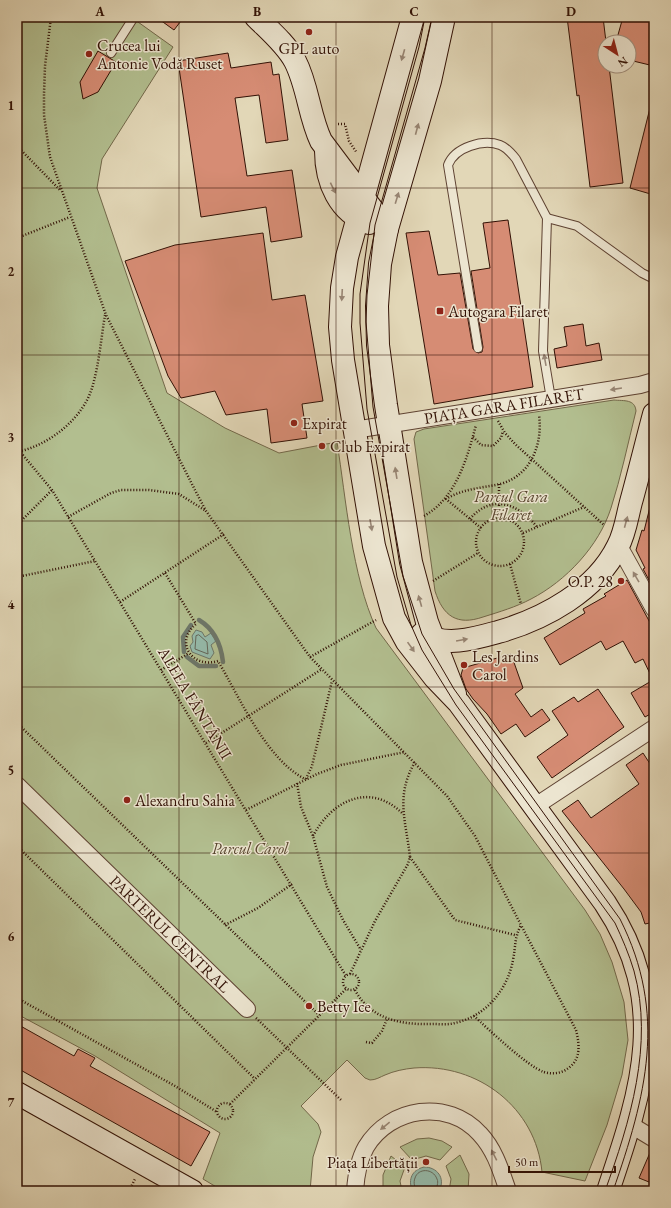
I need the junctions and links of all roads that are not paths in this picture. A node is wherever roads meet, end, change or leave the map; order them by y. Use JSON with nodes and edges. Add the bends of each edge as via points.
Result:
{"nodes":[{"id":1,"x":134,"y":17,"type":"edge"},
{"id":2,"x":256,"y":17,"type":"edge"},
{"id":3,"x":413,"y":17,"type":"edge"},
{"id":4,"x":444,"y":17,"type":"edge"},
{"id":5,"x":111,"y":53,"type":"dead end"},
{"id":6,"x":360,"y":208,"type":"junction"},
{"id":7,"x":547,"y":218,"type":"junction"},
{"id":8,"x":387,"y":230,"type":"junction"},
{"id":9,"x":654,"y":279,"type":"edge"},
{"id":10,"x":478,"y":348,"type":"dead end"},
{"id":11,"x":654,"y":381,"type":"edge"},
{"id":12,"x":551,"y":399,"type":"junction"},
{"id":13,"x":654,"y":414,"type":"edge"},
{"id":14,"x":389,"y":424,"type":"junction"},
{"id":15,"x":354,"y":430,"type":"junction"},
{"id":16,"x":619,"y":546,"type":"junction"},
{"id":17,"x":654,"y":609,"type":"edge"},
{"id":18,"x":393,"y":614,"type":"junction"},
{"id":19,"x":434,"y":641,"type":"junction"},
{"id":20,"x":459,"y":703,"type":"junction"},
{"id":21,"x":654,"y":728,"type":"edge"},
{"id":22,"x":17,"y":785,"type":"edge"},
{"id":23,"x":534,"y":807,"type":"junction"},
{"id":24,"x":247,"y":1009,"type":"road end"},
{"id":25,"x":17,"y":1093,"type":"edge"},
{"id":26,"x":630,"y":1125,"type":"junction"},
{"id":27,"x":654,"y":1139,"type":"edge"},
{"id":28,"x":192,"y":1191,"type":"edge"},
{"id":29,"x":356,"y":1191,"type":"edge"},
{"id":30,"x":508,"y":1191,"type":"edge"},
{"id":31,"x":608,"y":1191,"type":"edge"}],
"edges":[{"from":1,"to":5,"type":"lane"},
{"from":2,"to":6,"type":"main road","via":[[295,61],[315,127],[326,150],[326,167],[334,190],[340,201]]},
{"from":3,"to":6,"type":"main road","one_way":true},
{"from":8,"to":4,"type":"main road","one_way":true,"via":[[430,81]]},
{"from":6,"to":8,"type":"main road"},
{"from":6,"to":15,"type":"main road","one_way":true,"via":[[344,270],[340,327]]},
{"from":7,"to":9,"type":"lane","via":[[577,226]]},
{"from":7,"to":10,"type":"lane","via":[[516,159],[501,146],[481,144],[467,147],[449,162],[448,170]]},
{"from":12,"to":7,"type":"lane","one_way":true,"via":[[543,351]]},
{"from":8,"to":14,"type":"main road","via":[[380,264],[377,306],[378,345]]},
{"from":11,"to":12,"type":"street","name":"PIAȚA GARA FILARET","one_way":true},
{"from":12,"to":14,"type":"street","name":"PIAȚA GARA FILARET"},
{"from":16,"to":13,"type":"main road","one_way":true},
{"from":14,"to":15,"type":"street","name":"PIAȚA GARA FILARET"},
{"from":19,"to":14,"type":"main road","one_way":true,"via":[[410,562]]},
{"from":15,"to":18,"type":"main road","one_way":true,"via":[[374,546]]},
{"from":17,"to":16,"type":"street","one_way":true},
{"from":19,"to":16,"type":"main road","one_way":true,"via":[[454,642],[484,636],[514,628],[540,617],[577,594],[593,580]]},
{"from":18,"to":19,"type":"main road"},
{"from":18,"to":20,"type":"main road","one_way":true,"via":[[418,658]]},
{"from":19,"to":20,"type":"main road"},
{"from":20,"to":23,"type":"main road"},
{"from":21,"to":23,"type":"street"},
{"from":22,"to":24,"type":"street","name":"PARTERUL CENTRAL"},
{"from":23,"to":26,"type":"main road","via":[[618,922],[634,957],[642,991],[644,1043],[638,1097]]},
{"from":25,"to":28,"type":"main road"},
{"from":26,"to":27,"type":"street"},
{"from":26,"to":31,"type":"main road"},
{"from":30,"to":29,"type":"street","one_way":true,"via":[[496,1158],[479,1133],[454,1116],[423,1111],[406,1114],[389,1122],[376,1134],[359,1162]]}]}
